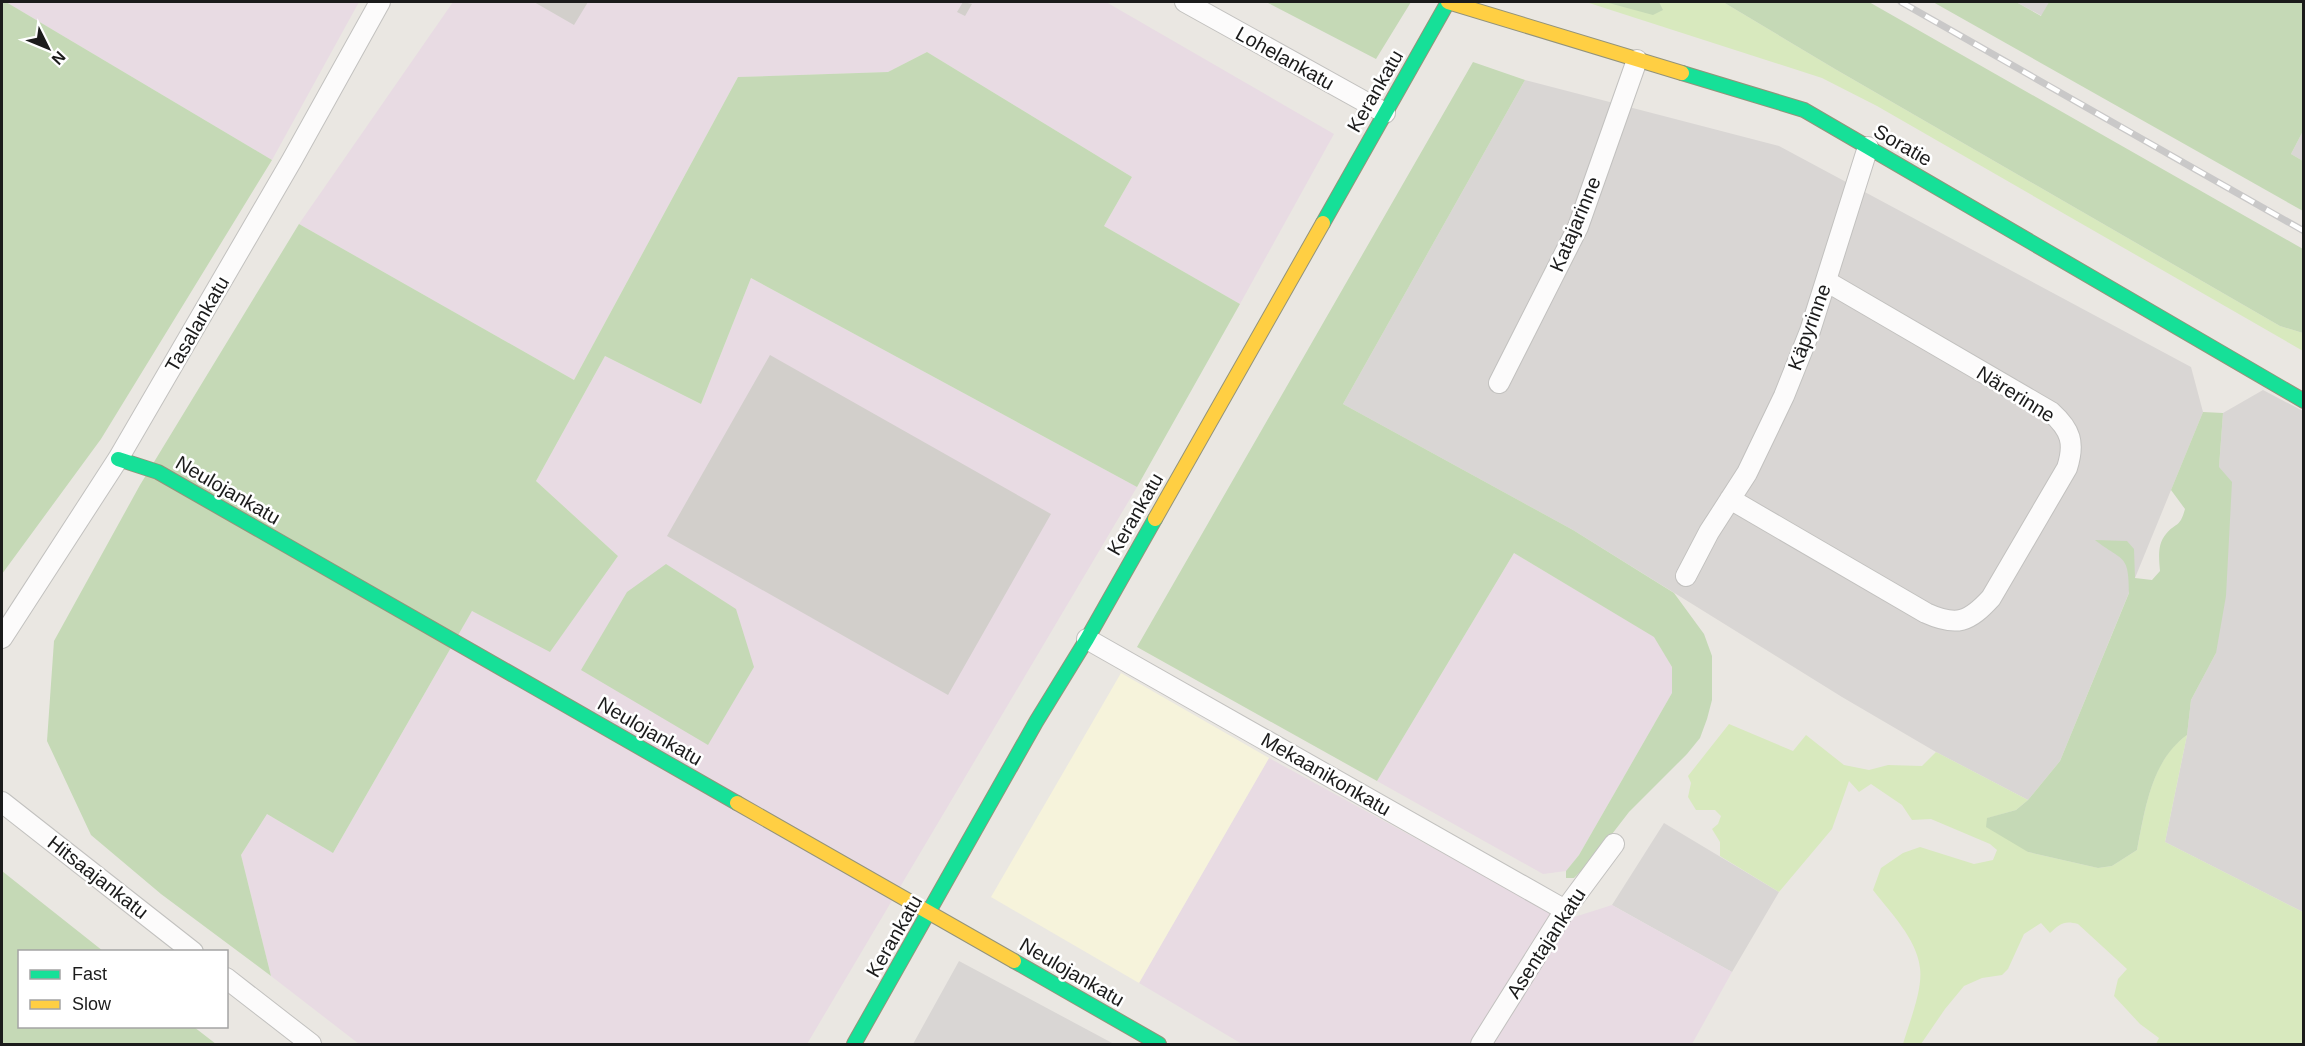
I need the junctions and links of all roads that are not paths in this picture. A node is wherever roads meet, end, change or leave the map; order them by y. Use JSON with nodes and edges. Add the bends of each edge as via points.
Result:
{"nodes":[{"id":1,"x":380,"y":2,"type":"edge"},
{"id":2,"x":1185,"y":2,"type":"edge"},
{"id":3,"x":1448,"y":2,"type":"edge"},
{"id":4,"x":1637,"y":60,"type":"junction"},
{"id":5,"x":1385,"y":113,"type":"junction"},
{"id":6,"x":1868,"y":147,"type":"junction"},
{"id":7,"x":1826,"y":281,"type":"junction"},
{"id":8,"x":1499,"y":383,"type":"dead end"},
{"id":9,"x":2304,"y":401,"type":"edge"},
{"id":10,"x":118,"y":459,"type":"junction"},
{"id":11,"x":1730,"y":499,"type":"junction"},
{"id":12,"x":1686,"y":576,"type":"dead end"},
{"id":13,"x":2,"y":638,"type":"edge"},
{"id":14,"x":1087,"y":639,"type":"junction"},
{"id":15,"x":2,"y":802,"type":"edge"},
{"id":16,"x":1614,"y":844,"type":"dead end"},
{"id":17,"x":1565,"y":910,"type":"junction"},
{"id":18,"x":929,"y":913,"type":"junction"},
{"id":19,"x":192,"y":950,"type":"edge"},
{"id":20,"x":228,"y":980,"type":"edge"},
{"id":21,"x":1133,"y":1038,"type":"edge"},
{"id":22,"x":311,"y":1044,"type":"edge"},
{"id":23,"x":854,"y":1044,"type":"edge"},
{"id":24,"x":1159,"y":1044,"type":"edge"},
{"id":25,"x":1481,"y":1044,"type":"edge"}],
"edges":[{"from":1,"to":10,"type":"street","name":"Tasalankatu"},
{"from":2,"to":5,"type":"street","name":"Lohelankatu"},
{"from":3,"to":4,"type":"street","name":"Soratie"},
{"from":3,"to":5,"type":"street","name":"Kerankatu"},
{"from":4,"to":6,"type":"street","name":"Soratie","via":[[1804,110]]},
{"from":4,"to":8,"type":"street","name":"Katajarinne","via":[[1578,226]]},
{"from":5,"to":14,"type":"street","name":"Kerankatu"},
{"from":6,"to":7,"type":"street","name":"Käpyrinne"},
{"from":6,"to":9,"type":"street","name":"Soratie"},
{"from":7,"to":11,"type":"street","name":"Käpyrinne","via":[[1784,396]]},
{"from":7,"to":11,"type":"street","name":"Närerinne","via":[[2051,412],[2069,433],[2072,453],[2067,468],[1991,598],[1978,612],[1952,622],[1926,613]]},
{"from":10,"to":13,"type":"street","name":"Tasalankatu"},
{"from":10,"to":18,"type":"street","name":"Neulojankatu","via":[[158,472]]},
{"from":11,"to":12,"type":"street","name":"Käpyrinne"},
{"from":14,"to":17,"type":"street","name":"Mekaanikonkatu"},
{"from":14,"to":18,"type":"street","name":"Kerankatu"},
{"from":15,"to":19,"type":"street","name":"Hitsaajankatu"},
{"from":16,"to":17,"type":"street","name":"Asentajankatu"},
{"from":17,"to":25,"type":"street","name":"Asentajankatu"},
{"from":18,"to":21,"type":"street","name":"Neulojankatu"},
{"from":18,"to":23,"type":"street","name":"Kerankatu"},
{"from":20,"to":22,"type":"street"},
{"from":21,"to":24,"type":"street","name":"Neulojankatu"}]}
